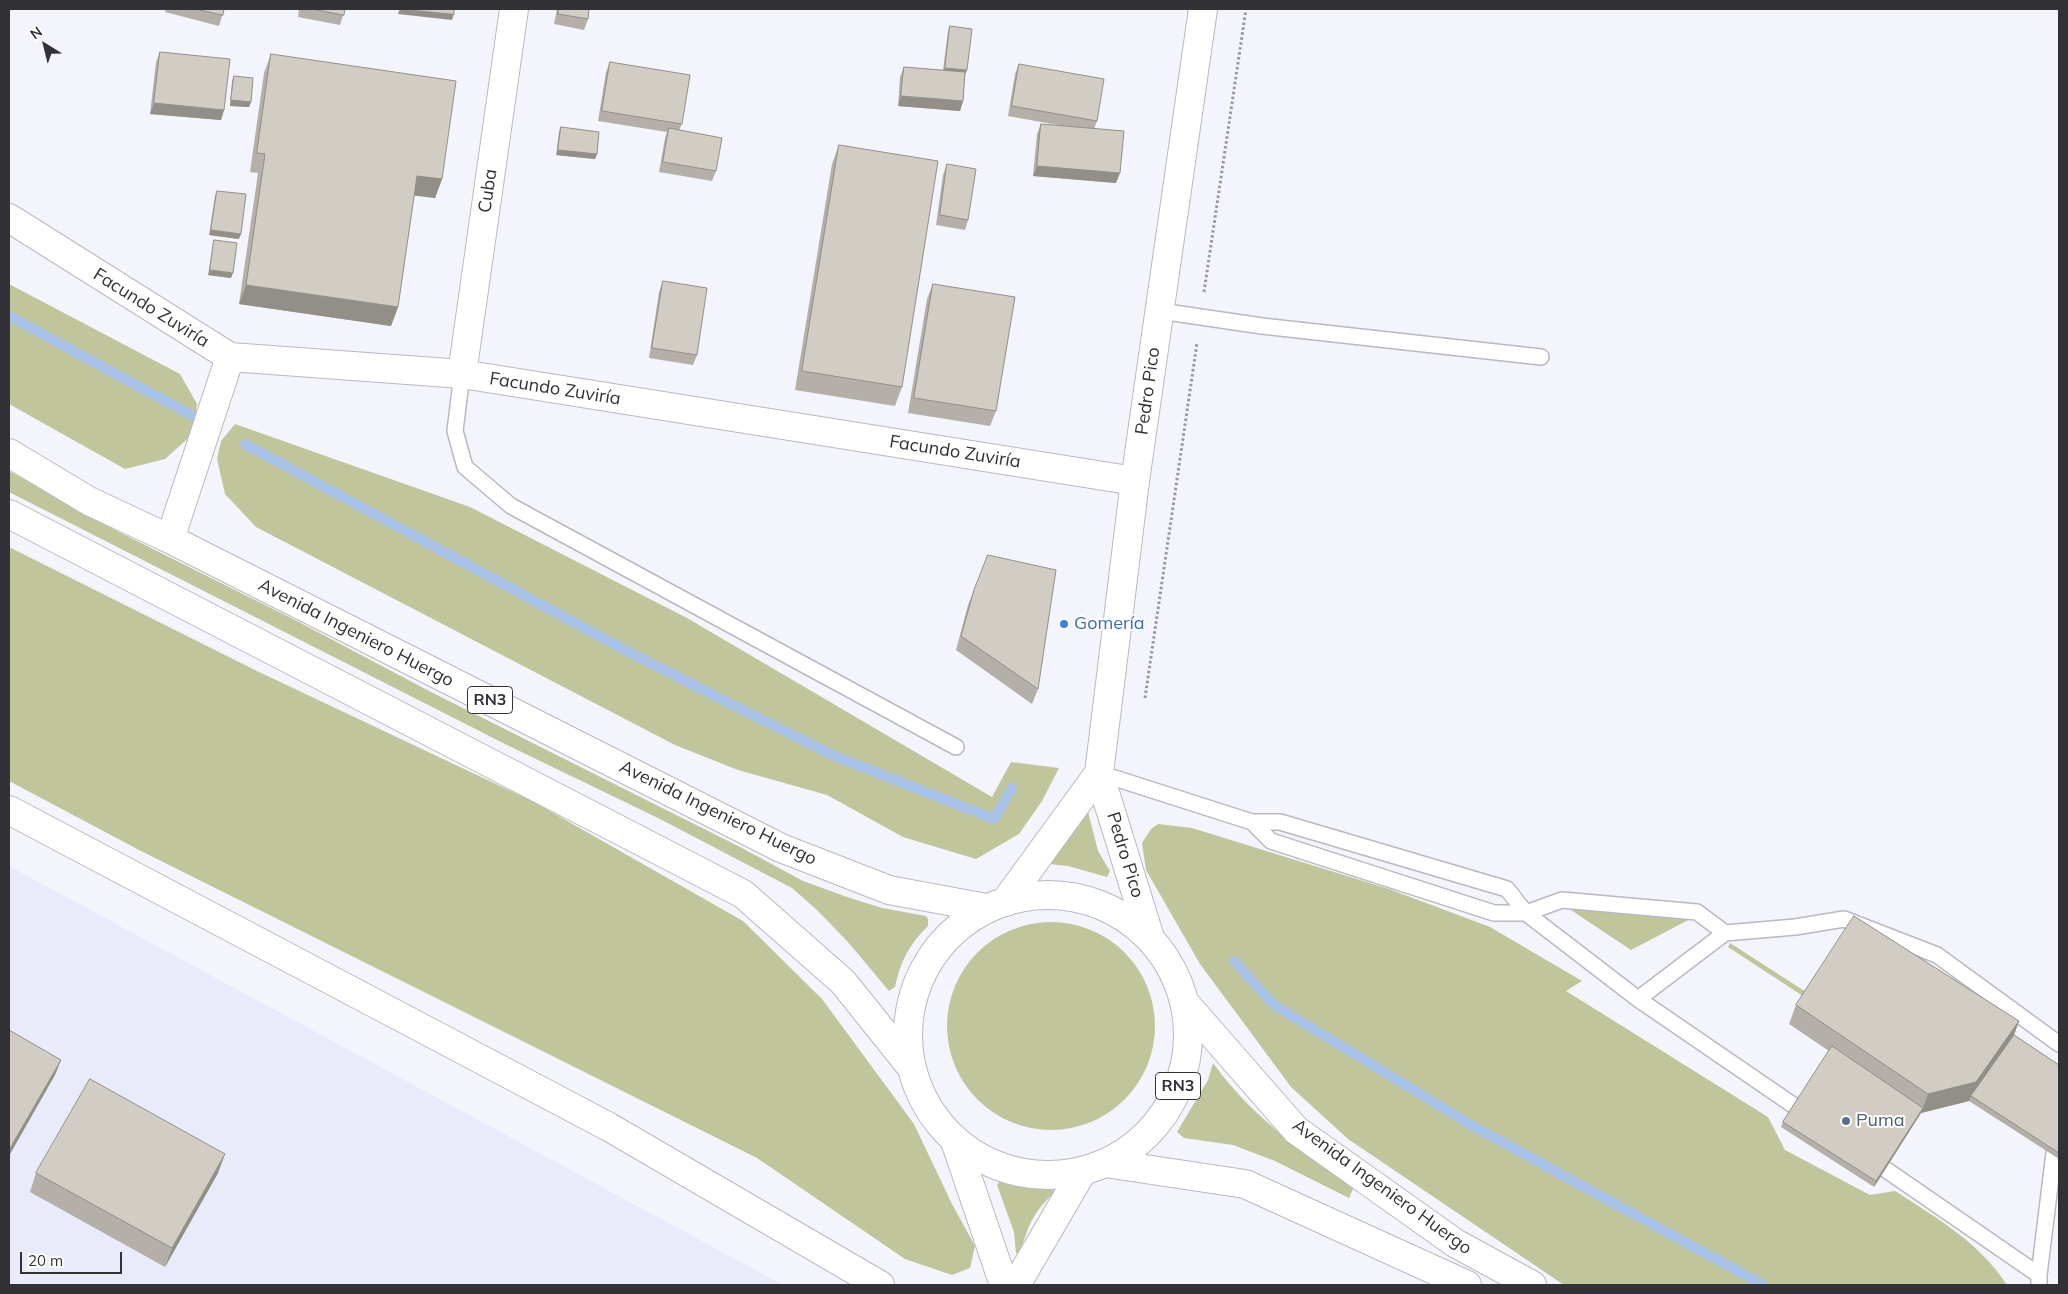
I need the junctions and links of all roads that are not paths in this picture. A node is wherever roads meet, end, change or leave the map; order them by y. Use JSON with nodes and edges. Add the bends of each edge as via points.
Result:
{"nodes":[{"id":1,"x":514,"y":9,"type":"edge"},
{"id":2,"x":1203,"y":9,"type":"edge"},
{"id":3,"x":9,"y":218,"type":"edge"},
{"id":4,"x":1160,"y":311,"type":"junction"},
{"id":5,"x":230,"y":357,"type":"junction"},
{"id":6,"x":1541,"y":357,"type":"dead end"},
{"id":7,"x":462,"y":374,"type":"junction"},
{"id":8,"x":9,"y":454,"type":"edge"},
{"id":9,"x":1135,"y":481,"type":"junction"},
{"id":10,"x":9,"y":514,"type":"edge"},
{"id":11,"x":170,"y":539,"type":"junction"},
{"id":12,"x":956,"y":747,"type":"dead end"},
{"id":13,"x":1099,"y":773,"type":"junction"},
{"id":14,"x":9,"y":810,"type":"edge"},
{"id":15,"x":1252,"y":822,"type":"junction"},
{"id":16,"x":996,"y":905,"type":"junction"},
{"id":17,"x":1526,"y":913,"type":"junction"},
{"id":18,"x":1725,"y":933,"type":"junction"},
{"id":19,"x":1150,"y":938,"type":"junction"},
{"id":20,"x":1638,"y":999,"type":"junction"},
{"id":21,"x":1186,"y":1004,"type":"junction"},
{"id":22,"x":2059,"y":1044,"type":"edge"},
{"id":23,"x":912,"y":1068,"type":"junction"},
{"id":24,"x":2059,"y":1112,"type":"edge"},
{"id":25,"x":1818,"y":1123,"type":"edge"},
{"id":26,"x":955,"y":1141,"type":"junction"},
{"id":27,"x":1859,"y":1151,"type":"edge"},
{"id":28,"x":1093,"y":1168,"type":"junction"},
{"id":29,"x":2039,"y":1280,"type":"edge"},
{"id":30,"x":880,"y":1285,"type":"edge"},
{"id":31,"x":1004,"y":1285,"type":"edge"},
{"id":32,"x":1016,"y":1285,"type":"edge"},
{"id":33,"x":1467,"y":1285,"type":"edge"},
{"id":34,"x":1532,"y":1285,"type":"edge"}],
"edges":[{"from":1,"to":7,"type":"main road","name":"Cuba"},
{"from":2,"to":4,"type":"main road","name":"Pedro Pico"},
{"from":3,"to":5,"type":"main road","name":"Facundo Zuviría"},
{"from":4,"to":6,"type":"lane","via":[[1262,326]]},
{"from":4,"to":9,"type":"main road","name":"Pedro Pico"},
{"from":5,"to":7,"type":"main road","name":"Facundo Zuviría"},
{"from":5,"to":11,"type":"main road"},
{"from":7,"to":9,"type":"main road","name":"Facundo Zuviría"},
{"from":7,"to":12,"type":"lane","via":[[454,431],[465,467],[511,506]]},
{"from":8,"to":11,"type":"main road","name":"Avenida Ingeniero Huergo","number":"RN3","via":[[89,501]]},
{"from":9,"to":13,"type":"main road","name":"Pedro Pico"},
{"from":10,"to":23,"type":"main road","name":"Avenida Ingeniero Huergo","number":"RN3","via":[[742,894],[843,982]]},
{"from":11,"to":16,"type":"main road","name":"Avenida Ingeniero Huergo","number":"RN3","via":[[781,848],[889,890]]},
{"from":13,"to":15,"type":"lane"},
{"from":13,"to":16,"type":"main road","name":"Pedro Pico"},
{"from":13,"to":19,"type":"main road","name":"Pedro Pico"},
{"from":14,"to":30,"type":"main road","via":[[609,1127]]},
{"from":15,"to":17,"type":"lane","via":[[1271,841],[1494,913]]},
{"from":15,"to":17,"type":"lane","via":[[1280,822],[1507,889]]},
{"from":16,"to":19,"type":"main road","name":"Avenida Ingeniero Huergo","number":"RN3","via":[[1044,895],[1083,899],[1119,914]]},
{"from":16,"to":23,"type":"main road","name":"Avenida Ingeniero Huergo","number":"RN3","via":[[966,922],[940,947],[918,984],[908,1025]]},
{"from":17,"to":18,"type":"lane","via":[[1562,900],[1697,912]]},
{"from":17,"to":20,"type":"lane"},
{"from":18,"to":20,"type":"lane"},
{"from":18,"to":22,"type":"lane","via":[[1795,927],[1844,918],[1937,955]]},
{"from":19,"to":21,"type":"main road","name":"Avenida Ingeniero Huergo","number":"RN3","via":[[1172,968]]},
{"from":20,"to":25,"type":"lane"},
{"from":21,"to":28,"type":"main road","name":"Avenida Ingeniero Huergo","number":"RN3","via":[[1188,1052],[1174,1098],[1145,1137]]},
{"from":21,"to":34,"type":"main road","name":"Avenida Ingeniero Huergo","number":"RN3","via":[[1296,1130],[1455,1243]]},
{"from":23,"to":26,"type":"main road","name":"Avenida Ingeniero Huergo","number":"RN3","via":[[928,1108]]},
{"from":24,"to":29,"type":"lane"},
{"from":26,"to":28,"type":"main road","name":"Avenida Ingeniero Huergo","number":"RN3","via":[[993,1165],[1037,1175]]},
{"from":26,"to":31,"type":"main road"},
{"from":27,"to":29,"type":"lane"},
{"from":28,"to":32,"type":"main road"},
{"from":28,"to":33,"type":"main road","name":"Avenida Ingeniero Huergo","number":"RN3","via":[[1245,1184]]}]}
